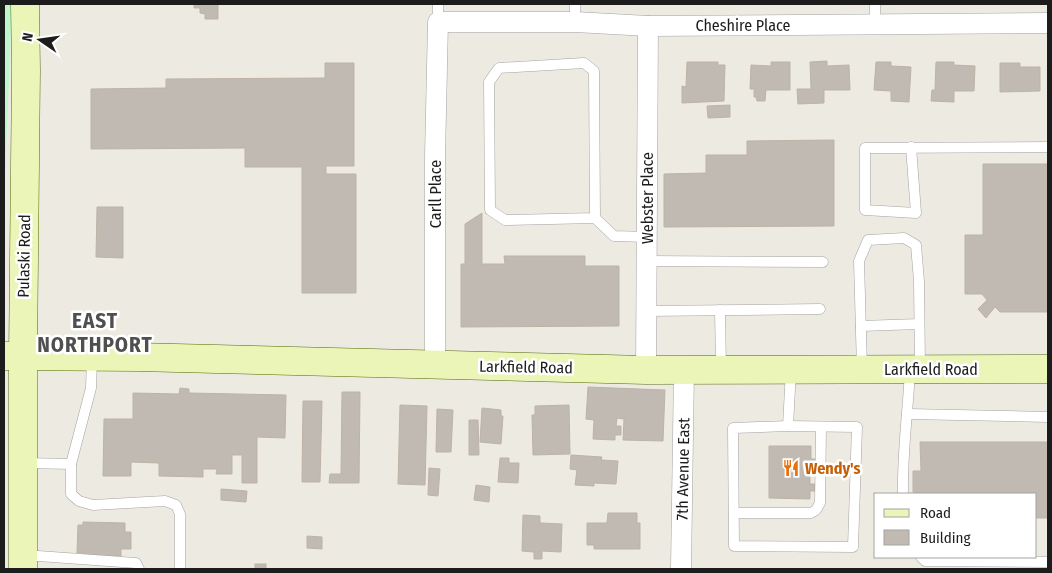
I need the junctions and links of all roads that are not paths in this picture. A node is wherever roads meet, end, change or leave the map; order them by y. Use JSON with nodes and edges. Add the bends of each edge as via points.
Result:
{"nodes":[{"id":1,"x":25,"y":4,"type":"edge"},
{"id":2,"x":876,"y":4,"type":"edge"},
{"id":3,"x":438,"y":13,"type":"edge"},
{"id":4,"x":575,"y":13,"type":"edge"},
{"id":5,"x":1048,"y":23,"type":"edge"},
{"id":6,"x":875,"y":24,"type":"junction"},
{"id":7,"x":648,"y":26,"type":"junction"},
{"id":8,"x":911,"y":147,"type":"junction"},
{"id":9,"x":1048,"y":147,"type":"edge"},
{"id":10,"x":595,"y":218,"type":"junction"},
{"id":11,"x":647,"y":237,"type":"junction"},
{"id":12,"x":647,"y":261,"type":"junction"},
{"id":13,"x":823,"y":262,"type":"dead end"},
{"id":14,"x":820,"y":309,"type":"dead end"},
{"id":15,"x":720,"y":310,"type":"junction"},
{"id":16,"x":646,"y":312,"type":"junction"},
{"id":17,"x":920,"y":324,"type":"junction"},
{"id":18,"x":861,"y":326,"type":"junction"},
{"id":19,"x":13,"y":355,"type":"edge"},
{"id":20,"x":92,"y":356,"type":"junction"},
{"id":21,"x":435,"y":366,"type":"junction"},
{"id":22,"x":684,"y":369,"type":"junction"},
{"id":23,"x":721,"y":369,"type":"junction"},
{"id":24,"x":791,"y":369,"type":"junction"},
{"id":25,"x":862,"y":369,"type":"junction"},
{"id":26,"x":915,"y":369,"type":"junction"},
{"id":27,"x":1048,"y":369,"type":"edge"},
{"id":28,"x":646,"y":370,"type":"junction"},
{"id":29,"x":908,"y":414,"type":"junction"},
{"id":30,"x":1048,"y":417,"type":"edge"},
{"id":31,"x":788,"y":426,"type":"junction"},
{"id":32,"x":821,"y":427,"type":"junction"},
{"id":33,"x":23,"y":463,"type":"junction"},
{"id":34,"x":71,"y":464,"type":"junction"},
{"id":35,"x":902,"y":493,"type":"edge"},
{"id":36,"x":734,"y":513,"type":"junction"},
{"id":37,"x":922,"y":558,"type":"edge"},
{"id":38,"x":23,"y":562,"type":"edge"},
{"id":39,"x":1048,"y":562,"type":"edge"},
{"id":40,"x":138,"y":566,"type":"edge"},
{"id":41,"x":180,"y":569,"type":"edge"},
{"id":42,"x":681,"y":569,"type":"edge"}],
"edges":[{"from":1,"to":19,"type":"main road","name":"Pulaski Road","via":[[26,78]]},
{"from":2,"to":6,"type":"lane"},
{"from":3,"to":4,"type":"street","name":"Cheshire Place"},
{"from":3,"to":21,"type":"street","name":"Carll Place"},
{"from":4,"to":7,"type":"street","name":"Cheshire Place"},
{"from":5,"to":6,"type":"street","name":"Cheshire Place"},
{"from":6,"to":7,"type":"street","name":"Cheshire Place"},
{"from":7,"to":11,"type":"street","name":"Webster Place"},
{"from":8,"to":8,"type":"lane","via":[[865,148],[865,210],[916,213]]},
{"from":8,"to":9,"type":"lane"},
{"from":10,"to":10,"type":"lane","via":[[505,220],[490,210],[489,82],[499,68],[584,63],[594,71]]},
{"from":10,"to":11,"type":"lane","via":[[614,236]]},
{"from":11,"to":12,"type":"street","name":"Webster Place"},
{"from":12,"to":13,"type":"lane"},
{"from":12,"to":16,"type":"street","name":"Webster Place"},
{"from":14,"to":15,"type":"lane"},
{"from":15,"to":16,"type":"lane"},
{"from":15,"to":23,"type":"lane"},
{"from":16,"to":28,"type":"street","name":"Webster Place"},
{"from":17,"to":18,"type":"lane"},
{"from":17,"to":18,"type":"lane","via":[[916,245],[904,238],[868,240],[859,260]]},
{"from":17,"to":26,"type":"lane"},
{"from":18,"to":25,"type":"lane"},
{"from":19,"to":20,"type":"main road","name":"Larkfield Road"},
{"from":19,"to":33,"type":"main road","name":"Pulaski Road"},
{"from":20,"to":21,"type":"main road","name":"Larkfield Road"},
{"from":20,"to":34,"type":"lane","via":[[91,388]]},
{"from":21,"to":28,"type":"main road","name":"Larkfield Road"},
{"from":22,"to":23,"type":"main road","name":"Larkfield Road"},
{"from":22,"to":28,"type":"main road","name":"Larkfield Road"},
{"from":22,"to":42,"type":"street","name":"7th Avenue East"},
{"from":23,"to":24,"type":"main road","name":"Larkfield Road"},
{"from":24,"to":25,"type":"main road","name":"Larkfield Road"},
{"from":24,"to":31,"type":"lane"},
{"from":25,"to":26,"type":"main road","name":"Larkfield Road"},
{"from":26,"to":27,"type":"main road","name":"Larkfield Road"},
{"from":26,"to":29,"type":"lane"},
{"from":29,"to":30,"type":"lane"},
{"from":29,"to":35,"type":"lane"},
{"from":31,"to":32,"type":"lane"},
{"from":31,"to":36,"type":"lane","via":[[733,428]]},
{"from":32,"to":36,"type":"lane","via":[[820,503],[816,510],[811,513]]},
{"from":32,"to":36,"type":"lane","via":[[857,427],[853,547],[734,546]]},
{"from":33,"to":34,"type":"lane"},
{"from":33,"to":38,"type":"main road","name":"Pulaski Road"},
{"from":34,"to":41,"type":"lane","via":[[70,494],[79,502],[93,505],[176,504],[180,514]]},
{"from":37,"to":39,"type":"lane"},
{"from":38,"to":40,"type":"lane","via":[[71,558]]}]}
